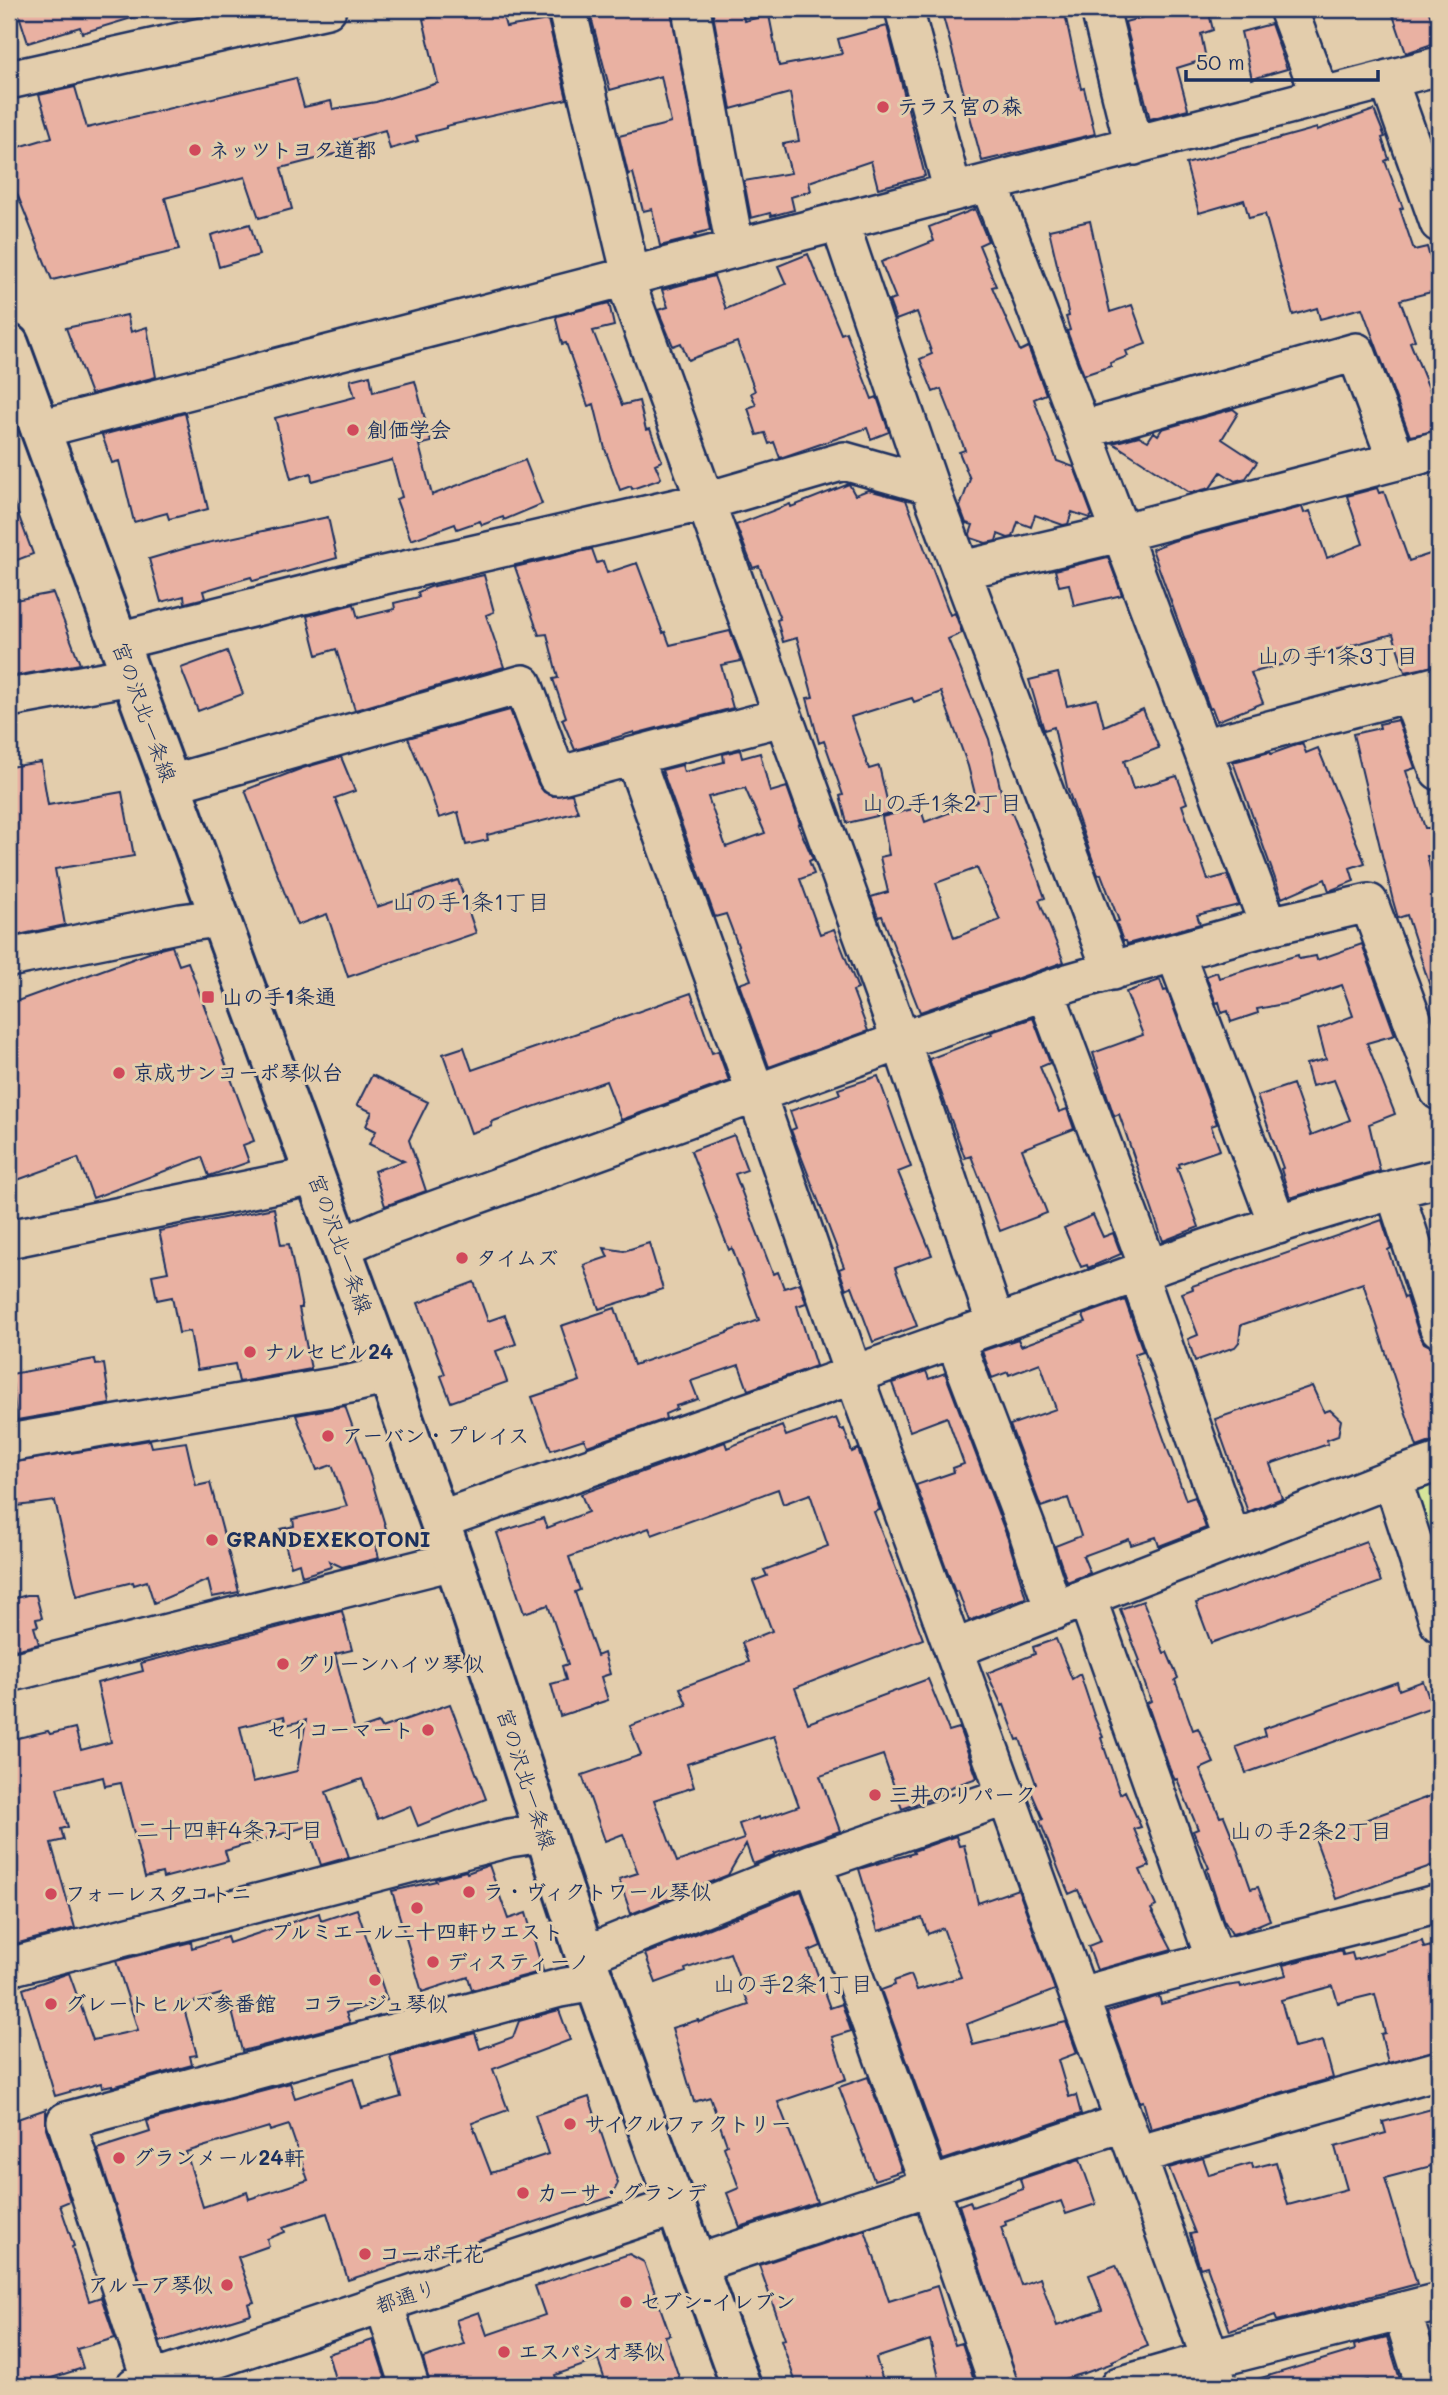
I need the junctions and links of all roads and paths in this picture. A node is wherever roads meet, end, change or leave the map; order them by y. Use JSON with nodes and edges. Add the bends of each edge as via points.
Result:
{"nodes":[{"id":1,"x":327,"y":9,"type":"edge"},
{"id":2,"x":567,"y":9,"type":"edge"},
{"id":3,"x":691,"y":9,"type":"edge"},
{"id":4,"x":904,"y":9,"type":"edge"},
{"id":5,"x":1100,"y":9,"type":"edge"},
{"id":6,"x":1288,"y":9,"type":"edge"},
{"id":7,"x":1439,"y":66,"type":"edge"},
{"id":8,"x":1388,"y":79,"type":"junction"},
{"id":9,"x":9,"y":80,"type":"edge"},
{"id":10,"x":1321,"y":97,"type":"junction"},
{"id":11,"x":1134,"y":145,"type":"junction"},
{"id":12,"x":989,"y":183,"type":"junction"},
{"id":13,"x":953,"y":192,"type":"junction"},
{"id":14,"x":839,"y":221,"type":"junction"},
{"id":15,"x":1439,"y":223,"type":"edge"},
{"id":16,"x":735,"y":248,"type":"junction"},
{"id":17,"x":627,"y":276,"type":"junction"},
{"id":18,"x":9,"y":344,"type":"edge"},
{"id":19,"x":15,"y":381,"type":"edge"},
{"id":20,"x":40,"y":429,"type":"junction"},
{"id":21,"x":1082,"y":430,"type":"junction"},
{"id":22,"x":1439,"y":450,"type":"edge"},
{"id":23,"x":1396,"y":461,"type":"junction"},
{"id":24,"x":929,"y":485,"type":"junction"},
{"id":25,"x":706,"y":500,"type":"junction"},
{"id":26,"x":1120,"y":533,"type":"junction"},
{"id":27,"x":962,"y":570,"type":"junction"},
{"id":28,"x":125,"y":658,"type":"junction"},
{"id":29,"x":1424,"y":689,"type":"edge"},
{"id":30,"x":9,"y":698,"type":"edge"},
{"id":31,"x":782,"y":717,"type":"junction"},
{"id":32,"x":1202,"y":748,"type":"junction"},
{"id":33,"x":635,"y":756,"type":"junction"},
{"id":34,"x":1439,"y":771,"type":"edge"},
{"id":35,"x":170,"y":784,"type":"junction"},
{"id":36,"x":219,"y":918,"type":"junction"},
{"id":37,"x":1269,"y":926,"type":"junction"},
{"id":38,"x":1175,"y":953,"type":"junction"},
{"id":39,"x":9,"y":958,"type":"edge"},
{"id":40,"x":1112,"y":971,"type":"junction"},
{"id":41,"x":1046,"y":993,"type":"junction"},
{"id":42,"x":901,"y":1041,"type":"junction"},
{"id":43,"x":1439,"y":1091,"type":"edge"},
{"id":44,"x":757,"y":1095,"type":"junction"},
{"id":45,"x":315,"y":1176,"type":"junction"},
{"id":46,"x":1439,"y":1178,"type":"edge"},
{"id":47,"x":1394,"y":1189,"type":"junction"},
{"id":48,"x":1279,"y":1225,"type":"junction"},
{"id":49,"x":9,"y":1239,"type":"edge"},
{"id":50,"x":341,"y":1247,"type":"junction"},
{"id":51,"x":1143,"y":1271,"type":"junction"},
{"id":52,"x":996,"y":1324,"type":"junction"},
{"id":53,"x":1439,"y":1328,"type":"edge"},
{"id":54,"x":954,"y":1338,"type":"junction"},
{"id":55,"x":853,"y":1373,"type":"junction"},
{"id":56,"x":388,"y":1375,"type":"junction"},
{"id":57,"x":9,"y":1443,"type":"edge"},
{"id":58,"x":1439,"y":1462,"type":"edge"},
{"id":59,"x":1392,"y":1478,"type":"junction"},
{"id":60,"x":439,"y":1520,"type":"junction"},
{"id":61,"x":1232,"y":1540,"type":"junction"},
{"id":62,"x":453,"y":1561,"type":"junction"},
{"id":63,"x":1071,"y":1604,"type":"junction"},
{"id":64,"x":1439,"y":1623,"type":"edge"},
{"id":65,"x":954,"y":1650,"type":"junction"},
{"id":66,"x":9,"y":1673,"type":"edge"},
{"id":67,"x":1007,"y":1796,"type":"junction"},
{"id":68,"x":544,"y":1833,"type":"junction"},
{"id":69,"x":813,"y":1863,"type":"junction"},
{"id":70,"x":1439,"y":1903,"type":"edge"},
{"id":71,"x":1215,"y":1959,"type":"junction"},
{"id":72,"x":9,"y":1967,"type":"edge"},
{"id":73,"x":590,"y":1969,"type":"junction"},
{"id":74,"x":1081,"y":1996,"type":"junction"},
{"id":75,"x":1439,"y":2070,"type":"edge"},
{"id":76,"x":1131,"y":2138,"type":"junction"},
{"id":77,"x":930,"y":2187,"type":"junction"},
{"id":78,"x":676,"y":2206,"type":"junction"},
{"id":79,"x":696,"y":2264,"type":"junction"},
{"id":80,"x":1439,"y":2302,"type":"edge"},
{"id":81,"x":384,"y":2304,"type":"junction"},
{"id":82,"x":1402,"y":2312,"type":"junction"},
{"id":83,"x":1214,"y":2373,"type":"edge"},
{"id":84,"x":143,"y":2384,"type":"edge"},
{"id":85,"x":410,"y":2386,"type":"edge"},
{"id":86,"x":741,"y":2386,"type":"edge"},
{"id":87,"x":999,"y":2386,"type":"edge"},
{"id":88,"x":1118,"y":2386,"type":"edge"},
{"id":89,"x":1425,"y":2386,"type":"edge"}],
"edges":[{"from":1,"to":9,"type":"street"},
{"from":2,"to":17,"type":"street"},
{"from":3,"to":16,"type":"street"},
{"from":4,"to":13,"type":"street"},
{"from":5,"to":11,"type":"street"},
{"from":6,"to":10,"type":"street"},
{"from":7,"to":8,"type":"street"},
{"from":8,"to":10,"type":"street"},
{"from":8,"to":15,"type":"street"},
{"from":10,"to":11,"type":"street"},
{"from":11,"to":12,"type":"street"},
{"from":12,"to":13,"type":"street"},
{"from":12,"to":21,"type":"street"},
{"from":13,"to":14,"type":"street"},
{"from":14,"to":16,"type":"street"},
{"from":14,"to":24,"type":"street"},
{"from":16,"to":17,"type":"street"},
{"from":17,"to":20,"type":"street"},
{"from":17,"to":25,"type":"street"},
{"from":18,"to":19,"type":"main road","name":"宮の沢北一条線"},
{"from":19,"to":20,"type":"main road","name":"宮の沢北一条線"},
{"from":20,"to":28,"type":"main road","name":"宮の沢北一条線"},
{"from":21,"to":23,"type":"street","via":[[1356,352]]},
{"from":21,"to":26,"type":"street"},
{"from":22,"to":23,"type":"street"},
{"from":23,"to":26,"type":"street"},
{"from":24,"to":25,"type":"street","via":[[844,461]]},
{"from":24,"to":27,"type":"street"},
{"from":25,"to":28,"type":"street","via":[[384,576]]},
{"from":25,"to":31,"type":"street"},
{"from":26,"to":27,"type":"street"},
{"from":26,"to":32,"type":"street"},
{"from":27,"to":40,"type":"street"},
{"from":28,"to":30,"type":"street"},
{"from":28,"to":35,"type":"main road","name":"宮の沢北一条線"},
{"from":29,"to":32,"type":"street"},
{"from":29,"to":34,"type":"street"},
{"from":31,"to":33,"type":"street"},
{"from":31,"to":42,"type":"street"},
{"from":32,"to":37,"type":"street"},
{"from":33,"to":35,"type":"street","via":[[557,776],[523,684]]},
{"from":33,"to":44,"type":"street"},
{"from":35,"to":36,"type":"main road","name":"宮の沢北一条線"},
{"from":36,"to":39,"type":"street"},
{"from":36,"to":45,"type":"main road","name":"宮の沢北一条線"},
{"from":37,"to":38,"type":"street"},
{"from":37,"to":43,"type":"street","via":[[1369,903]]},
{"from":38,"to":40,"type":"street"},
{"from":38,"to":48,"type":"street"},
{"from":40,"to":41,"type":"street"},
{"from":41,"to":42,"type":"street"},
{"from":41,"to":51,"type":"street"},
{"from":42,"to":44,"type":"street"},
{"from":42,"to":52,"type":"street"},
{"from":44,"to":50,"type":"street"},
{"from":44,"to":55,"type":"street"},
{"from":45,"to":49,"type":"street"},
{"from":45,"to":50,"type":"main road","name":"宮の沢北一条線"},
{"from":46,"to":47,"type":"street"},
{"from":47,"to":48,"type":"street"},
{"from":47,"to":53,"type":"street"},
{"from":48,"to":51,"type":"street"},
{"from":50,"to":56,"type":"main road","name":"宮の沢北一条線"},
{"from":51,"to":52,"type":"street"},
{"from":51,"to":61,"type":"street"},
{"from":52,"to":54,"type":"street"},
{"from":54,"to":55,"type":"street"},
{"from":54,"to":63,"type":"street","via":[[1028,1532]]},
{"from":55,"to":60,"type":"street"},
{"from":55,"to":65,"type":"street"},
{"from":56,"to":57,"type":"street"},
{"from":56,"to":60,"type":"main road","name":"宮の沢北一条線"},
{"from":58,"to":59,"type":"street"},
{"from":59,"to":61,"type":"street"},
{"from":59,"to":64,"type":"street"},
{"from":60,"to":62,"type":"main road","name":"宮の沢北一条線"},
{"from":61,"to":63,"type":"street"},
{"from":62,"to":66,"type":"street"},
{"from":62,"to":68,"type":"main road","name":"宮の沢北一条線"},
{"from":63,"to":65,"type":"street"},
{"from":63,"to":71,"type":"street"},
{"from":65,"to":67,"type":"street"},
{"from":67,"to":69,"type":"street"},
{"from":67,"to":74,"type":"street"},
{"from":68,"to":72,"type":"street","via":[[509,1838]]},
{"from":68,"to":73,"type":"main road","name":"宮の沢北一条線"},
{"from":69,"to":73,"type":"street"},
{"from":69,"to":77,"type":"street"},
{"from":70,"to":71,"type":"street"},
{"from":71,"to":74,"type":"street"},
{"from":73,"to":78,"type":"main road","name":"宮の沢北一条線"},
{"from":73,"to":84,"type":"street","via":[[561,1988],[66,2121]]},
{"from":74,"to":76,"type":"street"},
{"from":75,"to":76,"type":"street"},
{"from":76,"to":77,"type":"street"},
{"from":76,"to":83,"type":"street"},
{"from":77,"to":79,"type":"street"},
{"from":77,"to":87,"type":"street"},
{"from":78,"to":79,"type":"main road","name":"宮の沢北一条線"},
{"from":78,"to":81,"type":"street","name":"都通り"},
{"from":79,"to":86,"type":"main road","name":"宮の沢北一条線"},
{"from":80,"to":82,"type":"street"},
{"from":81,"to":84,"type":"street","name":"都通り"},
{"from":81,"to":85,"type":"street"},
{"from":82,"to":83,"type":"street"},
{"from":82,"to":89,"type":"street"},
{"from":83,"to":88,"type":"street"}]}
